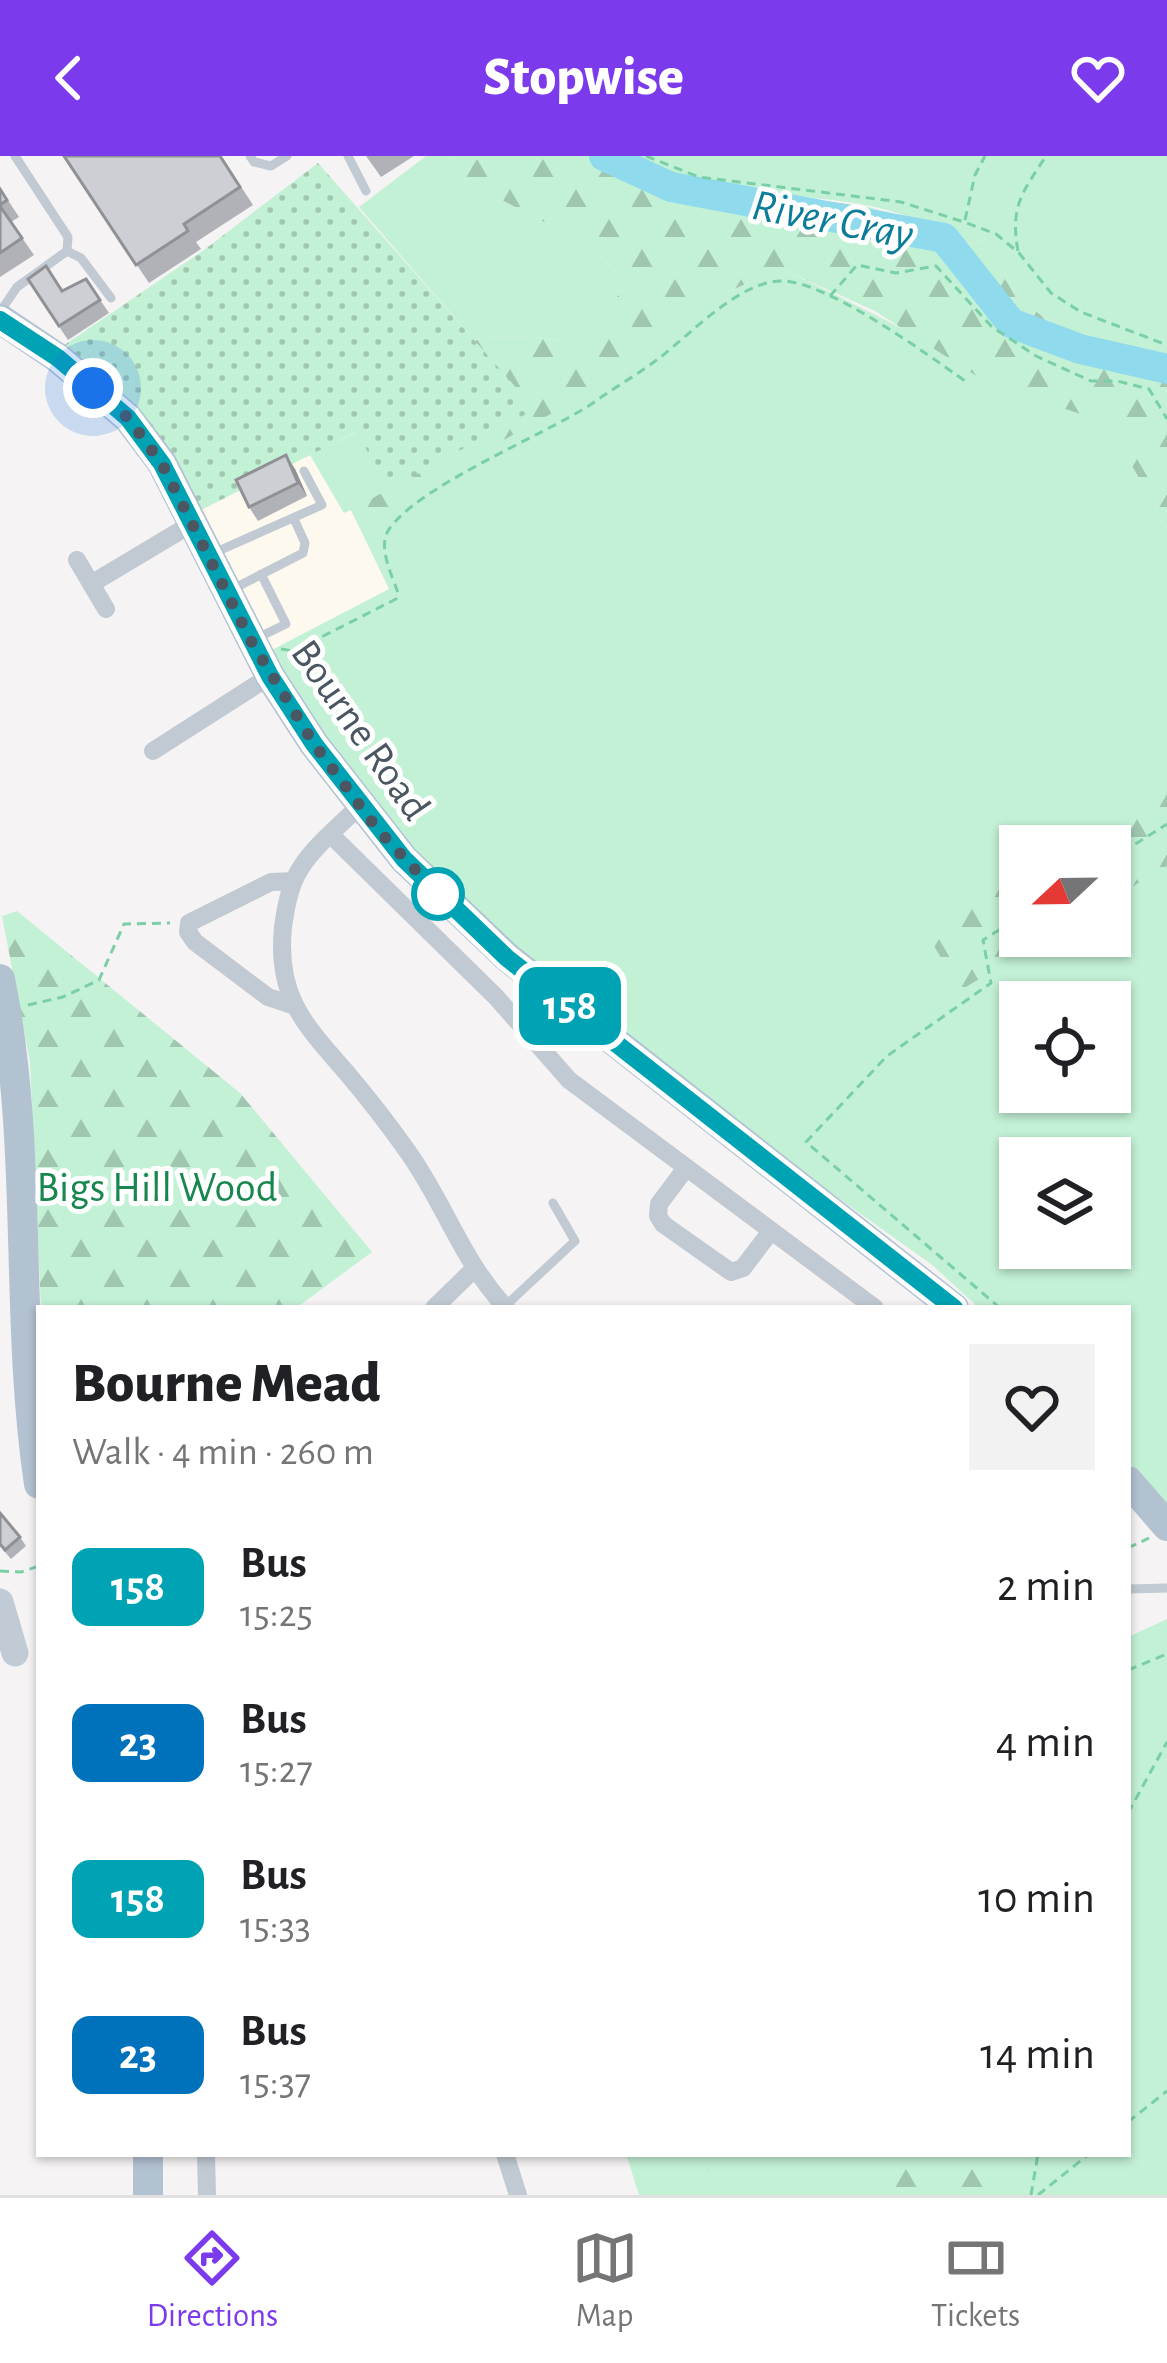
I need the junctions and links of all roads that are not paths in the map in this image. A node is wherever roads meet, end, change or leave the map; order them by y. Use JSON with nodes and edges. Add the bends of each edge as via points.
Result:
{"nodes":[{"id":1,"x":15,"y":156,"type":"edge"},
{"id":2,"x":250,"y":156,"type":"edge"},
{"id":3,"x":287,"y":156,"type":"edge"},
{"id":4,"x":347,"y":156,"type":"edge"},
{"id":5,"x":366,"y":191,"type":"dead end"},
{"id":6,"x":68,"y":251,"type":"junction"},
{"id":7,"x":110,"y":298,"type":"dead end"},
{"id":8,"x":0,"y":316,"type":"edge"},
{"id":9,"x":304,"y":471,"type":"dead end"},
{"id":10,"x":294,"y":519,"type":"junction"},
{"id":11,"x":193,"y":523,"type":"junction"},
{"id":12,"x":208,"y":556,"type":"junction"},
{"id":13,"x":77,"y":560,"type":"dead end"},
{"id":14,"x":261,"y":574,"type":"junction"},
{"id":15,"x":92,"y":584,"type":"junction"},
{"id":16,"x":226,"y":592,"type":"junction"},
{"id":17,"x":106,"y":609,"type":"dead end"},
{"id":18,"x":266,"y":656,"type":"junction"},
{"id":19,"x":153,"y":751,"type":"dead end"},
{"id":20,"x":359,"y":806,"type":"junction"},
{"id":21,"x":331,"y":835,"type":"junction"},
{"id":22,"x":294,"y":881,"type":"junction"},
{"id":23,"x":0,"y":979,"type":"edge"},
{"id":24,"x":292,"y":1005,"type":"junction"},
{"id":25,"x":686,"y":1168,"type":"junction"},
{"id":26,"x":553,"y":1203,"type":"dead end"},
{"id":27,"x":770,"y":1231,"type":"junction"},
{"id":28,"x":472,"y":1270,"type":"junction"},
{"id":29,"x":437,"y":1305,"type":"edge"},
{"id":30,"x":503,"y":1305,"type":"edge"},
{"id":31,"x":507,"y":1305,"type":"edge"},
{"id":32,"x":870,"y":1305,"type":"edge"},
{"id":33,"x":947,"y":1305,"type":"edge"},
{"id":34,"x":36,"y":1454,"type":"edge"},
{"id":35,"x":1131,"y":1484,"type":"edge"},
{"id":36,"x":1167,"y":1526,"type":"edge"},
{"id":37,"x":1167,"y":1588,"type":"edge"},
{"id":38,"x":1131,"y":1589,"type":"edge"},
{"id":39,"x":0,"y":1602,"type":"edge"},
{"id":40,"x":0,"y":1626,"type":"edge"},
{"id":41,"x":18,"y":1653,"type":"edge"},
{"id":42,"x":148,"y":2157,"type":"edge"},
{"id":43,"x":206,"y":2157,"type":"edge"},
{"id":44,"x":506,"y":2157,"type":"edge"},
{"id":45,"x":148,"y":2195,"type":"edge"},
{"id":46,"x":207,"y":2195,"type":"edge"},
{"id":47,"x":518,"y":2195,"type":"edge"}],
"edges":[{"from":1,"to":6,"type":"lane","via":[[68,237]]},
{"from":2,"to":3,"type":"lane","via":[[271,166]]},
{"from":4,"to":5,"type":"lane"},
{"from":6,"to":7,"type":"lane"},
{"from":6,"to":8,"type":"lane","via":[[17,287]]},
{"from":8,"to":11,"type":"main road","name":"Bourne Road","via":[[128,418]]},
{"from":9,"to":10,"type":"lane","via":[[322,505]]},
{"from":10,"to":12,"type":"lane"},
{"from":10,"to":14,"type":"lane","via":[[303,553]]},
{"from":11,"to":12,"type":"main road","name":"Bourne Road"},
{"from":11,"to":15,"type":"street"},
{"from":12,"to":16,"type":"main road","name":"Bourne Road"},
{"from":13,"to":15,"type":"street"},
{"from":14,"to":16,"type":"lane"},
{"from":14,"to":18,"type":"lane","via":[[286,625]]},
{"from":15,"to":17,"type":"street"},
{"from":16,"to":18,"type":"main road","name":"Bourne Road"},
{"from":18,"to":19,"type":"street"},
{"from":18,"to":20,"type":"main road","name":"Bourne Road"},
{"from":20,"to":21,"type":"street"},
{"from":20,"to":33,"type":"main road","name":"Bourne Road","via":[[507,958]]},
{"from":21,"to":22,"type":"street"},
{"from":21,"to":25,"type":"street","via":[[557,1069]]},
{"from":22,"to":24,"type":"street","via":[[281,944]]},
{"from":22,"to":24,"type":"street","via":[[271,882],[189,923],[188,932],[268,997]]},
{"from":23,"to":34,"type":"main road","via":[[12,1014]]},
{"from":24,"to":28,"type":"street","via":[[411,1156]]},
{"from":25,"to":27,"type":"street"},
{"from":25,"to":27,"type":"street","via":[[657,1209],[679,1235],[731,1272]]},
{"from":26,"to":31,"type":"lane","via":[[573,1247]]},
{"from":27,"to":32,"type":"street"},
{"from":28,"to":29,"type":"street"},
{"from":28,"to":30,"type":"street"},
{"from":35,"to":36,"type":"main road"},
{"from":37,"to":38,"type":"lane"},
{"from":39,"to":41,"type":"street"},
{"from":40,"to":41,"type":"street"},
{"from":42,"to":45,"type":"main road"},
{"from":43,"to":46,"type":"street"},
{"from":44,"to":47,"type":"street"}]}
